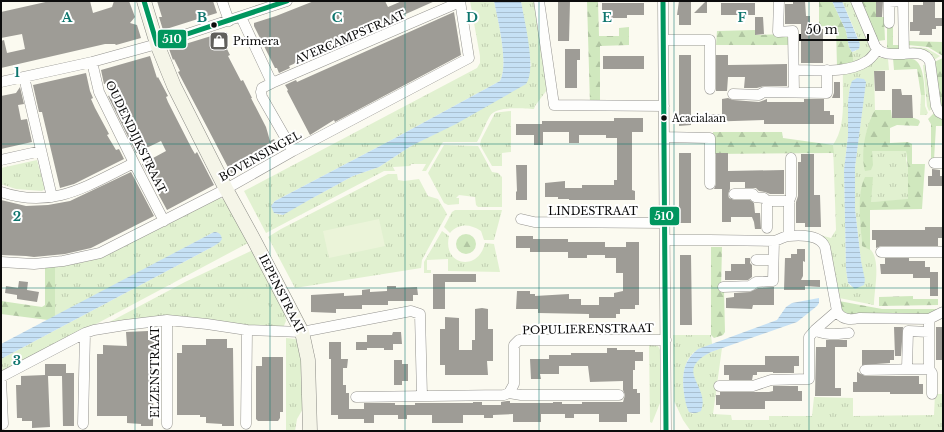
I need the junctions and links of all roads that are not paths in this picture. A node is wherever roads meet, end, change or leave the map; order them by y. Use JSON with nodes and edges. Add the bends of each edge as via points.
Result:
{"nodes":[{"id":1,"x":144,"y":1,"type":"edge"},
{"id":2,"x":222,"y":1,"type":"edge"},
{"id":3,"x":287,"y":1,"type":"edge"},
{"id":4,"x":539,"y":1,"type":"edge"},
{"id":5,"x":663,"y":1,"type":"edge"},
{"id":6,"x":779,"y":1,"type":"edge"},
{"id":7,"x":856,"y":1,"type":"edge"},
{"id":8,"x":460,"y":2,"type":"edge"},
{"id":9,"x":241,"y":17,"type":"junction"},
{"id":10,"x":229,"y":21,"type":"junction"},
{"id":11,"x":889,"y":23,"type":"dead end"},
{"id":12,"x":664,"y":40,"type":"junction"},
{"id":13,"x":157,"y":44,"type":"junction"},
{"id":14,"x":878,"y":50,"type":"junction"},
{"id":15,"x":904,"y":54,"type":"junction"},
{"id":16,"x":92,"y":62,"type":"junction"},
{"id":17,"x":794,"y":70,"type":"junction"},
{"id":18,"x":827,"y":70,"type":"junction"},
{"id":19,"x":24,"y":77,"type":"junction"},
{"id":20,"x":1,"y":82,"type":"edge"},
{"id":21,"x":272,"y":84,"type":"junction"},
{"id":22,"x":710,"y":89,"type":"dead end"},
{"id":23,"x":794,"y":92,"type":"junction"},
{"id":24,"x":733,"y":94,"type":"dead end"},
{"id":25,"x":664,"y":106,"type":"junction"},
{"id":26,"x":943,"y":114,"type":"edge"},
{"id":27,"x":664,"y":137,"type":"junction"},
{"id":28,"x":41,"y":150,"type":"junction"},
{"id":29,"x":293,"y":151,"type":"junction"},
{"id":30,"x":791,"y":158,"type":"dead end"},
{"id":31,"x":1,"y":160,"type":"edge"},
{"id":32,"x":134,"y":163,"type":"junction"},
{"id":33,"x":710,"y":184,"type":"dead end"},
{"id":34,"x":226,"y":189,"type":"junction"},
{"id":35,"x":1,"y":192,"type":"edge"},
{"id":36,"x":734,"y":194,"type":"dead end"},
{"id":37,"x":52,"y":197,"type":"junction"},
{"id":38,"x":767,"y":201,"type":"junction"},
{"id":39,"x":789,"y":201,"type":"junction"},
{"id":40,"x":521,"y":218,"type":"dead end"},
{"id":41,"x":164,"y":220,"type":"junction"},
{"id":42,"x":665,"y":223,"type":"junction"},
{"id":43,"x":767,"y":228,"type":"dead end"},
{"id":44,"x":789,"y":236,"type":"junction"},
{"id":45,"x":665,"y":240,"type":"junction"},
{"id":46,"x":774,"y":241,"type":"junction"},
{"id":47,"x":881,"y":252,"type":"dead end"},
{"id":48,"x":943,"y":252,"type":"edge"},
{"id":49,"x":756,"y":260,"type":"dead end"},
{"id":50,"x":773,"y":260,"type":"junction"},
{"id":51,"x":1,"y":262,"type":"edge"},
{"id":52,"x":723,"y":287,"type":"dead end"},
{"id":53,"x":837,"y":311,"type":"junction"},
{"id":54,"x":943,"y":312,"type":"edge"},
{"id":55,"x":928,"y":319,"type":"junction"},
{"id":56,"x":167,"y":320,"type":"junction"},
{"id":57,"x":247,"y":330,"type":"junction"},
{"id":58,"x":815,"y":330,"type":"junction"},
{"id":59,"x":302,"y":332,"type":"junction"},
{"id":60,"x":929,"y":332,"type":"junction"},
{"id":61,"x":84,"y":333,"type":"junction"},
{"id":62,"x":849,"y":333,"type":"dead end"},
{"id":63,"x":666,"y":340,"type":"junction"},
{"id":64,"x":907,"y":369,"type":"junction"},
{"id":65,"x":929,"y":369,"type":"junction"},
{"id":66,"x":865,"y":370,"type":"dead end"},
{"id":67,"x":1,"y":378,"type":"edge"},
{"id":68,"x":719,"y":386,"type":"dead end"},
{"id":69,"x":509,"y":393,"type":"junction"},
{"id":70,"x":932,"y":394,"type":"dead end"},
{"id":71,"x":619,"y":395,"type":"dead end"},
{"id":72,"x":422,"y":396,"type":"junction"},
{"id":73,"x":356,"y":397,"type":"dead end"},
{"id":74,"x":3,"y":424,"type":"dead end"},
{"id":75,"x":83,"y":424,"type":"dead end"},
{"id":76,"x":167,"y":424,"type":"dead end"},
{"id":77,"x":246,"y":424,"type":"dead end"},
{"id":78,"x":310,"y":431,"type":"edge"},
{"id":79,"x":666,"y":431,"type":"edge"}],
"edges":[{"from":1,"to":13,"type":"street","name":"IEPENSTRAAT"},
{"from":2,"to":10,"type":"street"},
{"from":3,"to":9,"type":"street"},
{"from":4,"to":25,"type":"street","via":[[554,105]]},
{"from":5,"to":12,"type":"street"},
{"from":6,"to":17,"type":"street","via":[[778,32],[793,31]]},
{"from":7,"to":14,"type":"street"},
{"from":8,"to":21,"type":"street","name":"AVERCAMPSTRAAT"},
{"from":8,"to":29,"type":"street","name":"BOVENSINGEL","via":[[469,58]]},
{"from":9,"to":10,"type":"street"},
{"from":9,"to":21,"type":"street"},
{"from":10,"to":13,"type":"street"},
{"from":11,"to":15,"type":"street","via":[[889,2],[903,1]]},
{"from":12,"to":22,"type":"street","via":[[710,40]]},
{"from":12,"to":25,"type":"street"},
{"from":13,"to":16,"type":"street"},
{"from":13,"to":34,"type":"street","name":"IEPENSTRAAT","via":[[174,86]]},
{"from":14,"to":15,"type":"street","via":[[884,54]]},
{"from":14,"to":18,"type":"street","via":[[863,63],[838,70]]},
{"from":15,"to":26,"type":"street","via":[[922,54],[929,58],[936,106]]},
{"from":16,"to":19,"type":"street"},
{"from":16,"to":32,"type":"street","name":"OUDENDIJKSTRAAT","via":[[99,92]]},
{"from":17,"to":18,"type":"street"},
{"from":17,"to":23,"type":"street"},
{"from":18,"to":23,"type":"street","via":[[827,93]]},
{"from":19,"to":20,"type":"street"},
{"from":19,"to":28,"type":"street"},
{"from":21,"to":29,"type":"street","via":[[262,88],[262,97]]},
{"from":23,"to":24,"type":"street"},
{"from":25,"to":27,"type":"street"},
{"from":27,"to":33,"type":"street","via":[[710,138]]},
{"from":27,"to":42,"type":"street"},
{"from":28,"to":31,"type":"street"},
{"from":28,"to":37,"type":"street"},
{"from":29,"to":34,"type":"street","name":"BOVENSINGEL"},
{"from":30,"to":39,"type":"street","via":[[792,196]]},
{"from":32,"to":37,"type":"street","via":[[77,191]]},
{"from":32,"to":41,"type":"street","name":"OUDENDIJKSTRAAT"},
{"from":34,"to":41,"type":"street","name":"BOVENSINGEL"},
{"from":34,"to":59,"type":"street","name":"IEPENSTRAAT"},
{"from":35,"to":37,"type":"street","via":[[34,199]]},
{"from":36,"to":38,"type":"street","via":[[753,194]]},
{"from":38,"to":39,"type":"street"},
{"from":38,"to":43,"type":"street"},
{"from":39,"to":44,"type":"street"},
{"from":40,"to":42,"type":"street","name":"LINDESTRAAT","via":[[534,222]]},
{"from":41,"to":51,"type":"street","name":"BOVENSINGEL","via":[[100,253],[34,264]]},
{"from":42,"to":45,"type":"street"},
{"from":44,"to":46,"type":"street"},
{"from":44,"to":53,"type":"street","via":[[810,236],[824,243]]},
{"from":45,"to":46,"type":"street"},
{"from":45,"to":63,"type":"street"},
{"from":46,"to":50,"type":"street"},
{"from":47,"to":48,"type":"street"},
{"from":49,"to":50,"type":"street"},
{"from":50,"to":52,"type":"street","via":[[773,281],[756,282],[750,286]]},
{"from":53,"to":55,"type":"street","via":[[839,315],[849,319]]},
{"from":53,"to":58,"type":"street"},
{"from":54,"to":55,"type":"street"},
{"from":55,"to":60,"type":"street"},
{"from":56,"to":57,"type":"street","name":"ELZENSTRAAT"},
{"from":56,"to":61,"type":"street","name":"ELZENSTRAAT"},
{"from":56,"to":76,"type":"street","name":"ELZENSTRAAT"},
{"from":57,"to":59,"type":"street","name":"ELZENSTRAAT"},
{"from":57,"to":77,"type":"street"},
{"from":58,"to":62,"type":"street","via":[[828,334]]},
{"from":58,"to":68,"type":"street","via":[[810,337],[809,379],[771,380],[753,386]]},
{"from":59,"to":72,"type":"street","via":[[411,311],[420,314]]},
{"from":59,"to":78,"type":"street","name":"IEPENSTRAAT","via":[[308,360]]},
{"from":60,"to":64,"type":"street","via":[[908,331]]},
{"from":60,"to":65,"type":"street"},
{"from":61,"to":67,"type":"street","name":"ELZENSTRAAT"},
{"from":61,"to":75,"type":"street"},
{"from":63,"to":69,"type":"street","name":"POPULIERENSTRAAT","via":[[519,340],[514,345],[514,384]]},
{"from":63,"to":79,"type":"street"},
{"from":64,"to":65,"type":"street"},
{"from":64,"to":66,"type":"street"},
{"from":65,"to":70,"type":"street","via":[[932,373]]},
{"from":67,"to":74,"type":"street","name":"ELZENSTRAAT"},
{"from":69,"to":71,"type":"street"},
{"from":69,"to":72,"type":"street"},
{"from":72,"to":73,"type":"street"}]}
